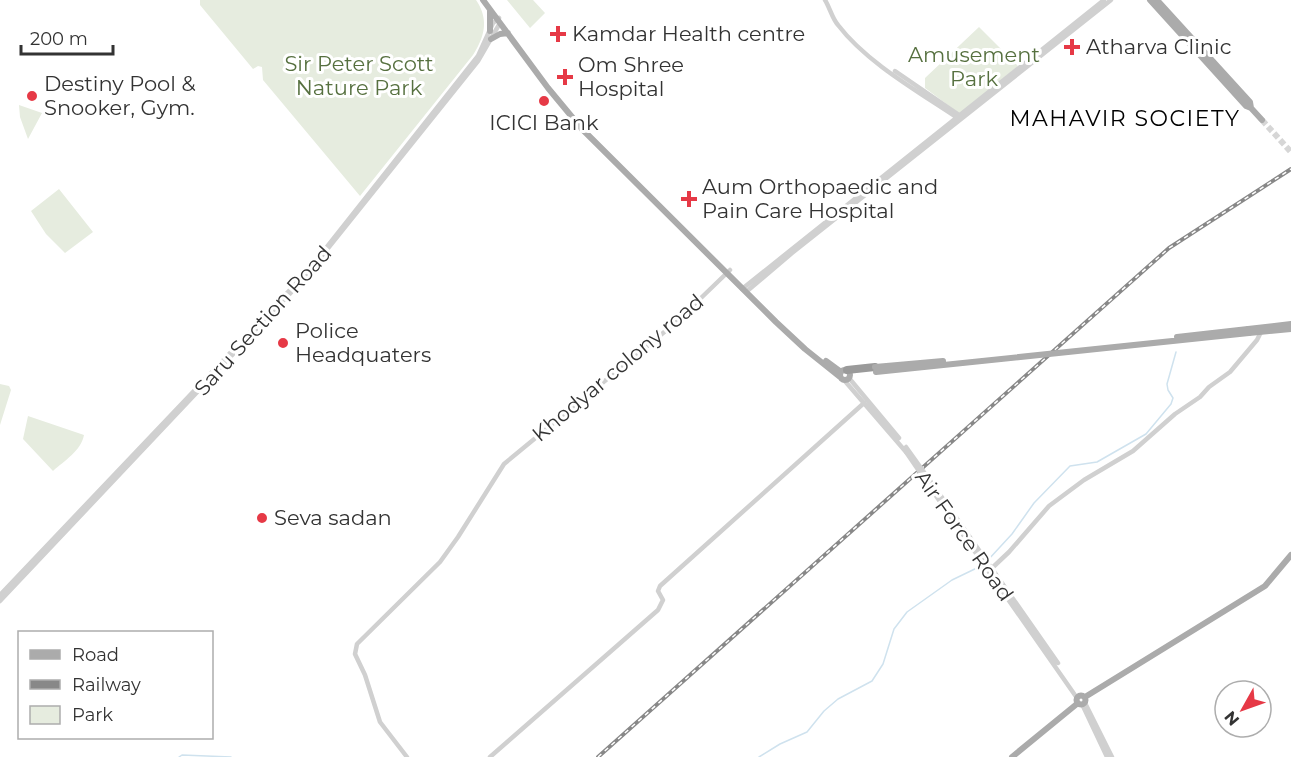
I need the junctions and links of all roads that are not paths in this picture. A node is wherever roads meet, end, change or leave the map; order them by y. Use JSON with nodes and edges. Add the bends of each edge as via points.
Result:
{"nodes":[{"id":1,"x":483,"y":0,"type":"edge"},
{"id":2,"x":488,"y":0,"type":"edge"},
{"id":3,"x":827,"y":0,"type":"edge"},
{"id":4,"x":1104,"y":0,"type":"edge"},
{"id":5,"x":1111,"y":0,"type":"edge"},
{"id":6,"x":1150,"y":0,"type":"edge"},
{"id":7,"x":1157,"y":0,"type":"edge"},
{"id":8,"x":490,"y":11,"type":"junction"},
{"id":9,"x":499,"y":20,"type":"junction"},
{"id":10,"x":490,"y":31,"type":"junction"},
{"id":11,"x":508,"y":33,"type":"junction"},
{"id":12,"x":491,"y":39,"type":"junction"},
{"id":13,"x":1253,"y":111,"type":"junction"},
{"id":14,"x":960,"y":118,"type":"junction"},
{"id":15,"x":1262,"y":120,"type":"tunnel mouth"},
{"id":16,"x":729,"y":271,"type":"junction"},
{"id":17,"x":746,"y":289,"type":"junction"},
{"id":18,"x":1291,"y":327,"type":"edge"},
{"id":19,"x":1249,"y":331,"type":"junction"},
{"id":20,"x":1261,"y":332,"type":"junction"},
{"id":21,"x":876,"y":370,"type":"joint"},
{"id":22,"x":845,"y":375,"type":"junction"},
{"id":23,"x":864,"y":403,"type":"junction"},
{"id":24,"x":906,"y":450,"type":"junction"},
{"id":25,"x":944,"y":505,"type":"junction"},
{"id":26,"x":1291,"y":555,"type":"edge"},
{"id":27,"x":991,"y":569,"type":"junction"},
{"id":28,"x":0,"y":595,"type":"edge"},
{"id":29,"x":0,"y":601,"type":"edge"},
{"id":30,"x":1081,"y":700,"type":"junction"},
{"id":31,"x":407,"y":757,"type":"edge"},
{"id":32,"x":490,"y":757,"type":"edge"},
{"id":33,"x":1012,"y":757,"type":"edge"},
{"id":34,"x":1107,"y":757,"type":"edge"},
{"id":35,"x":1112,"y":757,"type":"edge"}],
"edges":[{"from":1,"to":8,"type":"main road"},
{"from":2,"to":9,"type":"main road"},
{"from":3,"to":14,"type":"street","via":[[836,23],[859,46]]},
{"from":4,"to":14,"type":"street"},
{"from":5,"to":14,"type":"street"},
{"from":6,"to":13,"type":"main road"},
{"from":7,"to":13,"type":"main road","via":[[1250,102]]},
{"from":8,"to":9,"type":"main road"},
{"from":8,"to":10,"type":"main road"},
{"from":9,"to":10,"type":"street","name":"Saru Section Road"},
{"from":9,"to":11,"type":"main road"},
{"from":9,"to":12,"type":"street","name":"Saru Section Road"},
{"from":9,"to":16,"type":"main road","via":[[576,117]]},
{"from":10,"to":28,"type":"street","name":"Saru Section Road","via":[[478,56],[306,272]]},
{"from":11,"to":12,"type":"main road"},
{"from":11,"to":16,"type":"main road","via":[[582,129]]},
{"from":12,"to":29,"type":"street","name":"Saru Section Road","via":[[478,61],[302,282]]},
{"from":13,"to":15,"type":"main road"},
{"from":14,"to":17,"type":"street"},
{"from":16,"to":17,"type":"main road"},
{"from":16,"to":31,"type":"street","name":"Khodyar colony road","via":[[674,324],[504,464],[440,562],[355,646],[380,722]]},
{"from":17,"to":22,"type":"main road","via":[[805,348]]},
{"from":18,"to":19,"type":"main road"},
{"from":18,"to":20,"type":"main road"},
{"from":19,"to":20,"type":"main road"},
{"from":19,"to":21,"type":"main road","bridge":true},
{"from":20,"to":27,"type":"street","via":[[1230,372],[1135,450],[1049,506]]},
{"from":21,"to":22,"type":"highway"},
{"from":22,"to":23,"type":"street","name":"Air Force Road"},
{"from":22,"to":24,"type":"street","name":"Air Force Road"},
{"from":23,"to":24,"type":"street","name":"Air Force Road"},
{"from":23,"to":32,"type":"street","via":[[660,586],[658,591],[663,600],[658,610]]},
{"from":24,"to":25,"type":"street","name":"Air Force Road","bridge":true},
{"from":25,"to":27,"type":"street","name":"Air Force Road"},
{"from":25,"to":30,"type":"street","name":"Air Force Road"},
{"from":26,"to":30,"type":"main road","via":[[1265,586]]},
{"from":27,"to":30,"type":"street","name":"Air Force Road"},
{"from":30,"to":33,"type":"main road"},
{"from":30,"to":34,"type":"street","name":"Air Force Road"},
{"from":30,"to":35,"type":"street","name":"Air Force Road"}]}
